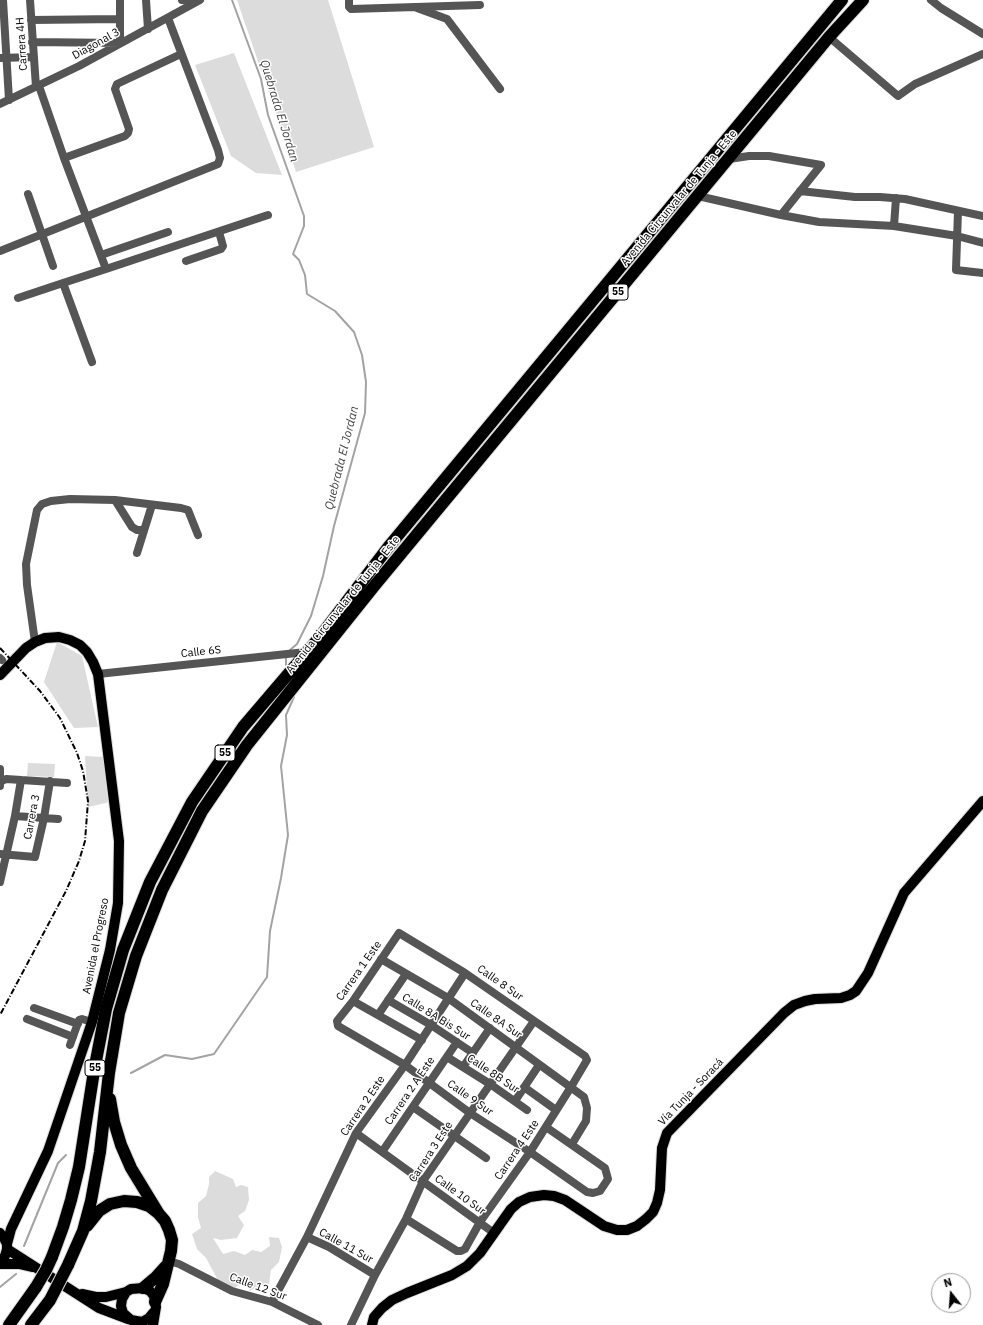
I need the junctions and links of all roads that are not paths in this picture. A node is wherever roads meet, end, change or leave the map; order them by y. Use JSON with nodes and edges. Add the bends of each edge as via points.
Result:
{"nodes":[{"id":1,"x":2,"y":0,"type":"edge"},
{"id":2,"x":30,"y":0,"type":"edge"},
{"id":3,"x":120,"y":0,"type":"edge"},
{"id":4,"x":146,"y":0,"type":"edge"},
{"id":5,"x":182,"y":0,"type":"edge"},
{"id":6,"x":199,"y":0,"type":"edge"},
{"id":7,"x":842,"y":0,"type":"edge"},
{"id":8,"x":863,"y":0,"type":"edge"},
{"id":9,"x":931,"y":0,"type":"edge"},
{"id":10,"x":349,"y":4,"type":"edge"},
{"id":11,"x":480,"y":5,"type":"dead end"},
{"id":12,"x":413,"y":7,"type":"junction"},
{"id":13,"x":168,"y":18,"type":"junction"},
{"id":14,"x":31,"y":20,"type":"junction"},
{"id":15,"x":120,"y":20,"type":"junction"},
{"id":16,"x":148,"y":29,"type":"junction"},
{"id":17,"x":983,"y":34,"type":"edge"},
{"id":18,"x":829,"y":37,"type":"junction"},
{"id":19,"x":32,"y":42,"type":"junction"},
{"id":20,"x":120,"y":43,"type":"junction"},
{"id":21,"x":181,"y":54,"type":"junction"},
{"id":22,"x":983,"y":54,"type":"edge"},
{"id":23,"x":34,"y":57,"type":"junction"},
{"id":24,"x":3,"y":58,"type":"edge"},
{"id":25,"x":37,"y":87,"type":"junction"},
{"id":26,"x":500,"y":88,"type":"dead end"},
{"id":27,"x":9,"y":100,"type":"junction"},
{"id":28,"x":0,"y":104,"type":"edge"},
{"id":29,"x":64,"y":158,"type":"junction"},
{"id":30,"x":728,"y":159,"type":"junction"},
{"id":31,"x":800,"y":191,"type":"junction"},
{"id":32,"x":28,"y":194,"type":"dead end"},
{"id":33,"x":698,"y":196,"type":"junction"},
{"id":34,"x":896,"y":198,"type":"junction"},
{"id":35,"x":958,"y":211,"type":"junction"},
{"id":36,"x":268,"y":215,"type":"dead end"},
{"id":37,"x":781,"y":215,"type":"junction"},
{"id":38,"x":983,"y":216,"type":"edge"},
{"id":39,"x":86,"y":217,"type":"junction"},
{"id":40,"x":894,"y":226,"type":"junction"},
{"id":41,"x":168,"y":232,"type":"dead end"},
{"id":42,"x":219,"y":232,"type":"junction"},
{"id":43,"x":42,"y":234,"type":"junction"},
{"id":44,"x":957,"y":236,"type":"junction"},
{"id":45,"x":983,"y":243,"type":"edge"},
{"id":46,"x":0,"y":251,"type":"edge"},
{"id":47,"x":101,"y":255,"type":"junction"},
{"id":48,"x":186,"y":261,"type":"dead end"},
{"id":49,"x":53,"y":266,"type":"dead end"},
{"id":50,"x":106,"y":269,"type":"junction"},
{"id":51,"x":983,"y":274,"type":"edge"},
{"id":52,"x":62,"y":283,"type":"junction"},
{"id":53,"x":18,"y":298,"type":"dead end"},
{"id":54,"x":92,"y":362,"type":"dead end"},
{"id":55,"x":115,"y":500,"type":"junction"},
{"id":56,"x":152,"y":505,"type":"junction"},
{"id":57,"x":144,"y":530,"type":"junction"},
{"id":58,"x":198,"y":535,"type":"dead end"},
{"id":59,"x":137,"y":553,"type":"dead end"},
{"id":60,"x":35,"y":642,"type":"junction"},
{"id":61,"x":306,"y":652,"type":"junction"},
{"id":62,"x":98,"y":674,"type":"junction"},
{"id":63,"x":0,"y":675,"type":"edge"},
{"id":64,"x":0,"y":768,"type":"edge"},
{"id":65,"x":21,"y":780,"type":"junction"},
{"id":66,"x":50,"y":782,"type":"junction"},
{"id":67,"x":0,"y":783,"type":"edge"},
{"id":68,"x":67,"y":783,"type":"dead end"},
{"id":69,"x":983,"y":801,"type":"edge"},
{"id":70,"x":15,"y":816,"type":"junction"},
{"id":71,"x":44,"y":818,"type":"junction"},
{"id":72,"x":58,"y":819,"type":"dead end"},
{"id":73,"x":3,"y":855,"type":"edge"},
{"id":74,"x":0,"y":882,"type":"edge"},
{"id":75,"x":399,"y":933,"type":"joint"},
{"id":76,"x":381,"y":959,"type":"junction"},
{"id":77,"x":465,"y":973,"type":"junction"},
{"id":78,"x":406,"y":974,"type":"junction"},
{"id":79,"x":448,"y":998,"type":"junction"},
{"id":80,"x":388,"y":1000,"type":"junction"},
{"id":81,"x":353,"y":1001,"type":"junction"},
{"id":82,"x":34,"y":1008,"type":"dead end"},
{"id":83,"x":378,"y":1015,"type":"junction"},
{"id":84,"x":27,"y":1019,"type":"dead end"},
{"id":85,"x":337,"y":1021,"type":"joint"},
{"id":86,"x":534,"y":1021,"type":"junction"},
{"id":87,"x":92,"y":1022,"type":"junction"},
{"id":88,"x":78,"y":1024,"type":"junction"},
{"id":89,"x":431,"y":1025,"type":"junction"},
{"id":90,"x":490,"y":1028,"type":"junction"},
{"id":91,"x":422,"y":1040,"type":"junction"},
{"id":92,"x":457,"y":1042,"type":"junction"},
{"id":93,"x":516,"y":1046,"type":"junction"},
{"id":94,"x":473,"y":1053,"type":"junction"},
{"id":95,"x":585,"y":1056,"type":"joint"},
{"id":96,"x":447,"y":1057,"type":"junction"},
{"id":97,"x":405,"y":1065,"type":"junction"},
{"id":98,"x":539,"y":1065,"type":"junction"},
{"id":99,"x":464,"y":1067,"type":"junction"},
{"id":100,"x":109,"y":1073,"type":"junction"},
{"id":101,"x":430,"y":1083,"type":"junction"},
{"id":102,"x":490,"y":1084,"type":"junction"},
{"id":103,"x":524,"y":1087,"type":"junction"},
{"id":104,"x":571,"y":1087,"type":"junction"},
{"id":105,"x":515,"y":1101,"type":"junction"},
{"id":106,"x":413,"y":1107,"type":"junction"},
{"id":107,"x":527,"y":1110,"type":"dead end"},
{"id":108,"x":556,"y":1110,"type":"junction"},
{"id":109,"x":470,"y":1112,"type":"junction"},
{"id":110,"x":546,"y":1127,"type":"junction"},
{"id":111,"x":356,"y":1133,"type":"junction"},
{"id":112,"x":454,"y":1135,"type":"junction"},
{"id":113,"x":572,"y":1144,"type":"junction"},
{"id":114,"x":382,"y":1152,"type":"junction"},
{"id":115,"x":530,"y":1152,"type":"junction"},
{"id":116,"x":486,"y":1158,"type":"dead end"},
{"id":117,"x":423,"y":1181,"type":"junction"},
{"id":118,"x":159,"y":1214,"type":"junction"},
{"id":119,"x":406,"y":1219,"type":"junction"},
{"id":120,"x":15,"y":1220,"type":"junction"},
{"id":121,"x":480,"y":1222,"type":"junction"},
{"id":122,"x":0,"y":1229,"type":"edge"},
{"id":123,"x":83,"y":1231,"type":"junction"},
{"id":124,"x":0,"y":1233,"type":"edge"},
{"id":125,"x":494,"y":1233,"type":"junction"},
{"id":126,"x":307,"y":1237,"type":"junction"},
{"id":127,"x":7,"y":1247,"type":"junction"},
{"id":128,"x":461,"y":1250,"type":"junction"},
{"id":129,"x":475,"y":1258,"type":"junction"},
{"id":130,"x":25,"y":1260,"type":"junction"},
{"id":131,"x":0,"y":1263,"type":"edge"},
{"id":132,"x":168,"y":1263,"type":"junction"},
{"id":133,"x":42,"y":1271,"type":"junction"},
{"id":134,"x":375,"y":1275,"type":"junction"},
{"id":135,"x":144,"y":1288,"type":"junction"},
{"id":136,"x":126,"y":1292,"type":"junction"},
{"id":137,"x":76,"y":1293,"type":"junction"},
{"id":138,"x":272,"y":1302,"type":"junction"},
{"id":139,"x":155,"y":1307,"type":"junction"},
{"id":140,"x":131,"y":1323,"type":"edge"},
{"id":141,"x":9,"y":1325,"type":"edge"},
{"id":142,"x":31,"y":1325,"type":"edge"},
{"id":143,"x":153,"y":1325,"type":"edge"},
{"id":144,"x":318,"y":1325,"type":"edge"},
{"id":145,"x":351,"y":1325,"type":"edge"},
{"id":146,"x":372,"y":1325,"type":"edge"}],
"edges":[{"from":1,"to":24,"type":"street"},
{"from":2,"to":14,"type":"street","name":"Carrera 4H"},
{"from":3,"to":15,"type":"street"},
{"from":4,"to":16,"type":"street"},
{"from":5,"to":6,"type":"street"},
{"from":6,"to":13,"type":"street","name":"Diagonal 3"},
{"from":7,"to":61,"type":"highway","name":"Avenida Circunvalar de Tunja - Este","number":"55","via":[[390,545],[320,638]]},
{"from":8,"to":18,"type":"highway","name":"Avenida Circunvalar de Tunja - Este","number":"55"},
{"from":9,"to":17,"type":"street"},
{"from":10,"to":12,"type":"street","via":[[351,9]]},
{"from":11,"to":12,"type":"street"},
{"from":12,"to":26,"type":"street","via":[[447,19]]},
{"from":13,"to":16,"type":"street","name":"Diagonal 3"},
{"from":13,"to":21,"type":"street"},
{"from":14,"to":15,"type":"street"},
{"from":14,"to":19,"type":"street","name":"Carrera 4H"},
{"from":15,"to":20,"type":"street"},
{"from":16,"to":20,"type":"street","name":"Diagonal 3"},
{"from":18,"to":22,"type":"street","via":[[898,96],[916,84]]},
{"from":18,"to":30,"type":"highway","name":"Avenida Circunvalar de Tunja - Este","number":"55"},
{"from":19,"to":20,"type":"street"},
{"from":19,"to":23,"type":"street","name":"Carrera 4H"},
{"from":20,"to":25,"type":"street","name":"Diagonal 3"},
{"from":21,"to":29,"type":"street","via":[[117,84],[115,89],[129,129],[125,136]]},
{"from":21,"to":39,"type":"street","via":[[218,150],[218,164]]},
{"from":23,"to":24,"type":"street"},
{"from":23,"to":25,"type":"street","name":"Carrera 4H"},
{"from":24,"to":27,"type":"street"},
{"from":25,"to":27,"type":"street","name":"Diagonal 3"},
{"from":25,"to":29,"type":"street","name":"Carrera 4H"},
{"from":27,"to":28,"type":"street","name":"Diagonal 3"},
{"from":29,"to":39,"type":"street","name":"Carrera 4H"},
{"from":30,"to":31,"type":"street","via":[[769,156],[821,165]]},
{"from":30,"to":33,"type":"highway","name":"Avenida Circunvalar de Tunja - Este","number":"55"},
{"from":31,"to":34,"type":"street","via":[[855,198]]},
{"from":31,"to":37,"type":"street"},
{"from":32,"to":43,"type":"street"},
{"from":33,"to":37,"type":"street"},
{"from":33,"to":100,"type":"highway","name":"Avenida Circunvalar de Tunja - Este","number":"55","via":[[322,651],[247,744],[202,811],[162,890],[136,956],[119,1013]]},
{"from":34,"to":35,"type":"street"},
{"from":34,"to":40,"type":"street"},
{"from":35,"to":38,"type":"street"},
{"from":35,"to":44,"type":"street"},
{"from":36,"to":42,"type":"street"},
{"from":37,"to":40,"type":"street","via":[[819,222]]},
{"from":39,"to":43,"type":"street"},
{"from":39,"to":47,"type":"street","name":"Carrera 4H"},
{"from":40,"to":44,"type":"street"},
{"from":41,"to":47,"type":"street"},
{"from":42,"to":48,"type":"street","via":[[223,246],[221,249]]},
{"from":42,"to":50,"type":"street"},
{"from":43,"to":46,"type":"street"},
{"from":43,"to":49,"type":"street"},
{"from":44,"to":45,"type":"street"},
{"from":44,"to":51,"type":"street","via":[[956,270]]},
{"from":47,"to":50,"type":"street","name":"Carrera 4H"},
{"from":50,"to":52,"type":"street"},
{"from":52,"to":53,"type":"street"},
{"from":52,"to":54,"type":"street"},
{"from":55,"to":56,"type":"street"},
{"from":55,"to":57,"type":"street","via":[[132,527]]},
{"from":55,"to":60,"type":"street","via":[[51,501],[42,504],[37,510],[26,564]]},
{"from":56,"to":57,"type":"street"},
{"from":56,"to":58,"type":"street","via":[[188,510]]},
{"from":57,"to":59,"type":"street"},
{"from":60,"to":62,"type":"main road","name":"Avenida el Progreso","via":[[59,637],[80,645],[94,662]]},
{"from":60,"to":63,"type":"main road","name":"Avenida el Progreso"},
{"from":61,"to":62,"type":"street","name":"Calle 6S"},
{"from":61,"to":141,"type":"highway","name":"Avenida Circunvalar de Tunja - Este","number":"55","bridge":true,"via":[[230,745],[192,802],[150,882],[123,950],[106,1009],[79,1168],[64,1227],[36,1288]]},
{"from":62,"to":87,"type":"main road","name":"Avenida el Progreso","via":[[119,841],[118,904],[110,950]]},
{"from":64,"to":67,"type":"street"},
{"from":65,"to":66,"type":"street"},
{"from":65,"to":67,"type":"street","via":[[6,779]]},
{"from":65,"to":70,"type":"street"},
{"from":66,"to":68,"type":"street"},
{"from":66,"to":71,"type":"street","name":"Carrera 3"},
{"from":69,"to":125,"type":"main road","name":"Vía Tunja - Soracá","via":[[904,894],[868,973],[856,991],[841,998],[815,999],[794,1005],[667,1133],[661,1160],[657,1203],[646,1220],[632,1228],[617,1230],[604,1226],[565,1200],[544,1195],[530,1197],[511,1208]]},
{"from":70,"to":71,"type":"street"},
{"from":70,"to":73,"type":"street"},
{"from":71,"to":72,"type":"street"},
{"from":71,"to":73,"type":"street","name":"Carrera 3","via":[[35,858]]},
{"from":73,"to":74,"type":"street"},
{"from":75,"to":76,"type":"street","name":"Carrera 1 Este"},
{"from":75,"to":77,"type":"street","name":"Calle 8 Sur"},
{"from":76,"to":78,"type":"street","name":"Calle 8A Sur"},
{"from":76,"to":81,"type":"street","name":"Carrera 1 Este"},
{"from":77,"to":79,"type":"street","name":"Carrera 2 Este"},
{"from":77,"to":86,"type":"street","name":"Calle 8 Sur"},
{"from":78,"to":79,"type":"street","name":"Calle 8A Sur"},
{"from":78,"to":80,"type":"street"},
{"from":79,"to":89,"type":"street","name":"Carrera 2 Este"},
{"from":79,"to":90,"type":"street","name":"Calle 8A Sur"},
{"from":80,"to":83,"type":"street"},
{"from":80,"to":89,"type":"street","name":"Calle 8A Bis Sur"},
{"from":81,"to":83,"type":"street"},
{"from":81,"to":85,"type":"street","name":"Carrera 1 Este"},
{"from":82,"to":88,"type":"street"},
{"from":83,"to":91,"type":"street"},
{"from":84,"to":88,"type":"street","via":[[71,1041]]},
{"from":85,"to":97,"type":"street","name":"Calle 9 Sur","via":[[339,1028]]},
{"from":86,"to":93,"type":"street","name":"Carrera 3 Este"},
{"from":86,"to":95,"type":"street","name":"Calle 8 Sur"},
{"from":87,"to":88,"type":"street","via":[[82,1019]]},
{"from":87,"to":120,"type":"main road","name":"Avenida el Progreso","via":[[48,1151]]},
{"from":89,"to":91,"type":"street","name":"Carrera 2 Este"},
{"from":89,"to":92,"type":"street","name":"Calle 8A Bis Sur"},
{"from":90,"to":93,"type":"street","name":"Calle 8A Sur"},
{"from":90,"to":94,"type":"street"},
{"from":91,"to":97,"type":"street","name":"Carrera 2 Este"},
{"from":92,"to":94,"type":"street","name":"Calle 8A Bis Sur"},
{"from":92,"to":96,"type":"street","name":"Carrera 2 A Este"},
{"from":93,"to":98,"type":"street","name":"Calle 8A Sur"},
{"from":93,"to":102,"type":"street","name":"Carrera 3 Este"},
{"from":94,"to":99,"type":"street"},
{"from":95,"to":104,"type":"street","name":"Carrera 4 Este","via":[[587,1060]]},
{"from":96,"to":99,"type":"street","name":"Calle 8B Sur"},
{"from":96,"to":101,"type":"street","name":"Carrera 2 A Este"},
{"from":97,"to":101,"type":"street","name":"Calle 9 Sur"},
{"from":97,"to":111,"type":"street","name":"Carrera 2 Este"},
{"from":98,"to":103,"type":"street"},
{"from":98,"to":104,"type":"street","name":"Calle 8A Sur"},
{"from":99,"to":102,"type":"street","name":"Calle 8B Sur"},
{"from":100,"to":118,"type":"highway","via":[[114,1122],[121,1145],[131,1168]]},
{"from":100,"to":123,"type":"highway","name":"Avenida Circunvalar de Tunja - Este","number":"55","via":[[100,1152]]},
{"from":101,"to":106,"type":"street","name":"Carrera 2 A Este"},
{"from":101,"to":109,"type":"street","name":"Calle 9 Sur"},
{"from":102,"to":105,"type":"street","name":"Calle 8B Sur"},
{"from":102,"to":109,"type":"street","name":"Carrera 3 Este"},
{"from":103,"to":105,"type":"street"},
{"from":103,"to":108,"type":"street"},
{"from":104,"to":108,"type":"street","name":"Carrera 4 Este"},
{"from":104,"to":113,"type":"street","name":"Calle 8A Sur","via":[[584,1097],[587,1108],[586,1121]]},
{"from":105,"to":107,"type":"street","name":"Calle 8B Sur"},
{"from":106,"to":112,"type":"street"},
{"from":106,"to":114,"type":"street","name":"Carrera 2 A Este"},
{"from":108,"to":110,"type":"street","name":"Carrera 4 Este"},
{"from":109,"to":112,"type":"street","name":"Carrera 3 Este"},
{"from":109,"to":115,"type":"street","name":"Calle 9 Sur"},
{"from":110,"to":113,"type":"street"},
{"from":110,"to":115,"type":"street","name":"Carrera 4 Este"},
{"from":111,"to":114,"type":"street","name":"Calle 10 Sur"},
{"from":111,"to":126,"type":"street","name":"Carrera 2 Este"},
{"from":112,"to":116,"type":"street"},
{"from":112,"to":117,"type":"street","name":"Carrera 3 Este"},
{"from":113,"to":115,"type":"street","name":"Calle 9 Sur","via":[[605,1168],[608,1179],[600,1191],[587,1192]]},
{"from":114,"to":117,"type":"street","name":"Calle 10 Sur"},
{"from":115,"to":121,"type":"street","name":"Carrera 4 Este"},
{"from":117,"to":119,"type":"street","name":"Carrera 3 Este"},
{"from":117,"to":121,"type":"street","name":"Calle 10 Sur"},
{"from":118,"to":123,"type":"highway","via":[[149,1206],[137,1202],[110,1204],[99,1211]]},
{"from":118,"to":132,"type":"highway","via":[[165,1221],[172,1240]]},
{"from":119,"to":128,"type":"street"},
{"from":119,"to":134,"type":"street","name":"Carrera 3 Este"},
{"from":120,"to":122,"type":"main road","name":"Avenida el Progreso"},
{"from":120,"to":127,"type":"main road","name":"Avenida el Progreso","via":[[10,1229]]},
{"from":120,"to":130,"type":"main road","via":[[12,1231],[15,1247]]},
{"from":121,"to":125,"type":"street","name":"Calle 10 Sur"},
{"from":121,"to":128,"type":"street","name":"Carrera 4 Este"},
{"from":123,"to":142,"type":"highway","name":"Avenida Circunvalar de Tunja - Este","number":"55","bridge":true,"via":[[50,1300]]},
{"from":124,"to":127,"type":"main road"},
{"from":125,"to":129,"type":"main road","name":"Vía Tunja - Soracá"},
{"from":126,"to":134,"type":"street","name":"Calle 11 Sur"},
{"from":126,"to":138,"type":"street","name":"Carrera 2 Este"},
{"from":127,"to":130,"type":"main road"},
{"from":127,"to":131,"type":"main road","name":"Avenida el Progreso"},
{"from":128,"to":129,"type":"street"},
{"from":129,"to":146,"type":"main road","name":"Vía Tunja - Soracá","via":[[452,1276],[392,1300],[382,1308]]},
{"from":130,"to":133,"type":"main road"},
{"from":131,"to":133,"type":"main road","via":[[18,1264]]},
{"from":132,"to":135,"type":"highway"},
{"from":132,"to":138,"type":"street","name":"Calle 12 Sur","via":[[179,1264],[232,1291]]},
{"from":132,"to":139,"type":"highway"},
{"from":133,"to":137,"type":"main road"},
{"from":134,"to":145,"type":"street","name":"Carrera 3 Este"},
{"from":135,"to":136,"type":"main road","via":[[137,1287]]},
{"from":135,"to":139,"type":"main road","via":[[154,1296]]},
{"from":136,"to":137,"type":"main road","via":[[106,1297]]},
{"from":136,"to":140,"type":"main road","via":[[121,1306]]},
{"from":137,"to":140,"type":"main road","via":[[99,1308]]},
{"from":138,"to":144,"type":"street","name":"Calle 12 Sur"},
{"from":139,"to":140,"type":"main road","via":[[149,1318]]},
{"from":139,"to":143,"type":"main road"}]}
